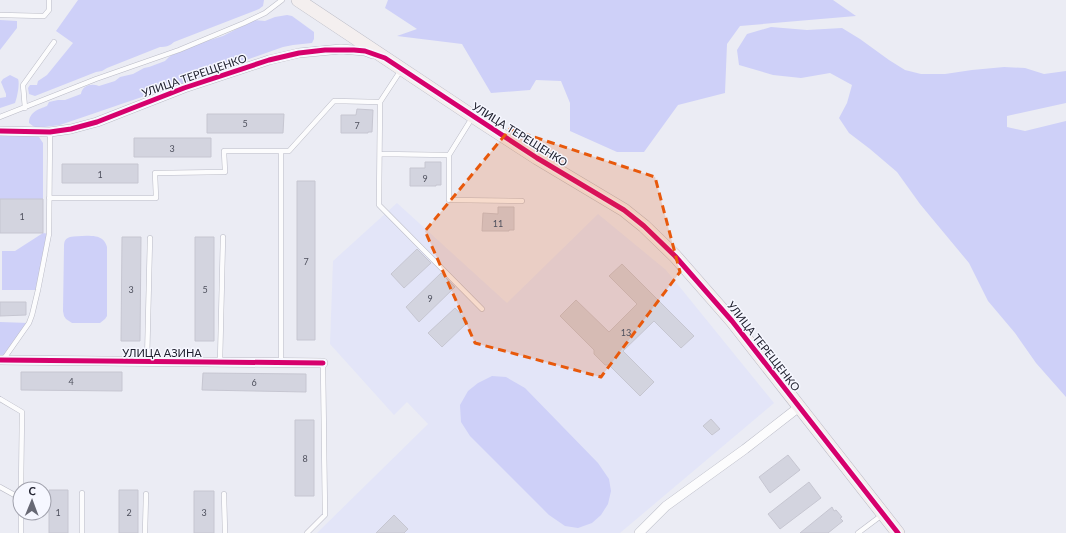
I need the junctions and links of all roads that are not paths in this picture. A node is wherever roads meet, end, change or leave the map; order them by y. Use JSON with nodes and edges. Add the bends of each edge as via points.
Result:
{"nodes":[{"id":1,"x":49,"y":0,"type":"edge"},
{"id":2,"x":282,"y":0,"type":"edge"},
{"id":3,"x":298,"y":0,"type":"edge"},
{"id":4,"x":0,"y":15,"type":"edge"},
{"id":5,"x":54,"y":42,"type":"dead end"},
{"id":6,"x":385,"y":58,"type":"junction"},
{"id":7,"x":402,"y":69,"type":"junction"},
{"id":8,"x":380,"y":102,"type":"junction"},
{"id":9,"x":25,"y":108,"type":"junction"},
{"id":10,"x":474,"y":116,"type":"junction"},
{"id":11,"x":0,"y":117,"type":"edge"},
{"id":12,"x":0,"y":131,"type":"edge"},
{"id":13,"x":50,"y":132,"type":"junction"},
{"id":14,"x":281,"y":151,"type":"junction"},
{"id":15,"x":380,"y":154,"type":"junction"},
{"id":16,"x":449,"y":155,"type":"junction"},
{"id":17,"x":49,"y":198,"type":"junction"},
{"id":18,"x":522,"y":201,"type":"dead end"},
{"id":19,"x":223,"y":237,"type":"dead end"},
{"id":20,"x":150,"y":238,"type":"dead end"},
{"id":21,"x":482,"y":309,"type":"dead end"},
{"id":22,"x":1,"y":360,"type":"edge"},
{"id":23,"x":147,"y":362,"type":"junction"},
{"id":24,"x":220,"y":362,"type":"junction"},
{"id":25,"x":281,"y":362,"type":"junction"},
{"id":26,"x":323,"y":363,"type":"joint"},
{"id":27,"x":0,"y":399,"type":"edge"},
{"id":28,"x":799,"y":407,"type":"junction"},
{"id":29,"x":21,"y":481,"type":"edge"},
{"id":30,"x":0,"y":487,"type":"edge"},
{"id":31,"x":82,"y":493,"type":"dead end"},
{"id":32,"x":12,"y":494,"type":"edge"},
{"id":33,"x":146,"y":494,"type":"dead end"},
{"id":34,"x":224,"y":494,"type":"dead end"},
{"id":35,"x":883,"y":514,"type":"junction"},
{"id":36,"x":21,"y":521,"type":"edge"},
{"id":37,"x":21,"y":533,"type":"edge"},
{"id":38,"x":82,"y":533,"type":"edge"},
{"id":39,"x":146,"y":533,"type":"edge"},
{"id":40,"x":225,"y":533,"type":"edge"},
{"id":41,"x":307,"y":533,"type":"edge"},
{"id":42,"x":639,"y":533,"type":"edge"},
{"id":43,"x":858,"y":533,"type":"edge"},
{"id":44,"x":898,"y":533,"type":"edge"}],
"edges":[{"from":1,"to":4,"type":"lane","via":[[49,10],[44,16]]},
{"from":2,"to":9,"type":"lane","via":[[265,13],[244,23]]},
{"from":3,"to":6,"type":"street"},
{"from":5,"to":9,"type":"lane","via":[[23,85]]},
{"from":6,"to":7,"type":"street","name":"УЛИЦА ТЕРЕЩЕНКО"},
{"from":6,"to":13,"type":"street","name":"УЛИЦА ТЕРЕЩЕНКО","via":[[365,51],[341,49],[299,53],[269,60],[184,88],[97,122]]},
{"from":7,"to":8,"type":"lane"},
{"from":7,"to":10,"type":"street","name":"УЛИЦА ТЕРЕЩЕНКО"},
{"from":8,"to":14,"type":"lane","via":[[334,101],[290,151]]},
{"from":8,"to":15,"type":"lane"},
{"from":9,"to":11,"type":"lane"},
{"from":10,"to":16,"type":"lane"},
{"from":10,"to":28,"type":"street","name":"УЛИЦА ТЕРЕЩЕНКО","via":[[537,158],[624,210],[644,226],[680,261],[732,321]]},
{"from":12,"to":13,"type":"street","name":"УЛИЦА ТЕРЕЩЕНКО"},
{"from":13,"to":17,"type":"lane"},
{"from":14,"to":17,"type":"lane","via":[[224,151],[225,172],[155,173],[156,198]]},
{"from":14,"to":25,"type":"lane"},
{"from":15,"to":16,"type":"lane"},
{"from":15,"to":21,"type":"lane","via":[[379,205]]},
{"from":16,"to":18,"type":"lane","via":[[449,200]]},
{"from":17,"to":22,"type":"lane","via":[[49,234],[32,315]]},
{"from":19,"to":24,"type":"lane"},
{"from":20,"to":23,"type":"lane"},
{"from":22,"to":23,"type":"street","name":"УЛИЦА АЗИНА"},
{"from":23,"to":24,"type":"street","name":"УЛИЦА АЗИНА"},
{"from":24,"to":25,"type":"street","name":"УЛИЦА АЗИНА"},
{"from":25,"to":26,"type":"street","name":"УЛИЦА АЗИНА"},
{"from":26,"to":41,"type":"lane","via":[[324,515]]},
{"from":27,"to":29,"type":"lane","via":[[22,412]]},
{"from":28,"to":35,"type":"street","name":"УЛИЦА ТЕРЕЩЕНКО"},
{"from":28,"to":42,"type":"street","via":[[666,506]]},
{"from":30,"to":32,"type":"lane"},
{"from":31,"to":38,"type":"lane"},
{"from":33,"to":39,"type":"lane"},
{"from":34,"to":40,"type":"lane"},
{"from":35,"to":43,"type":"lane"},
{"from":35,"to":44,"type":"street","name":"УЛИЦА ТЕРЕЩЕНКО"},
{"from":36,"to":37,"type":"lane"}]}
